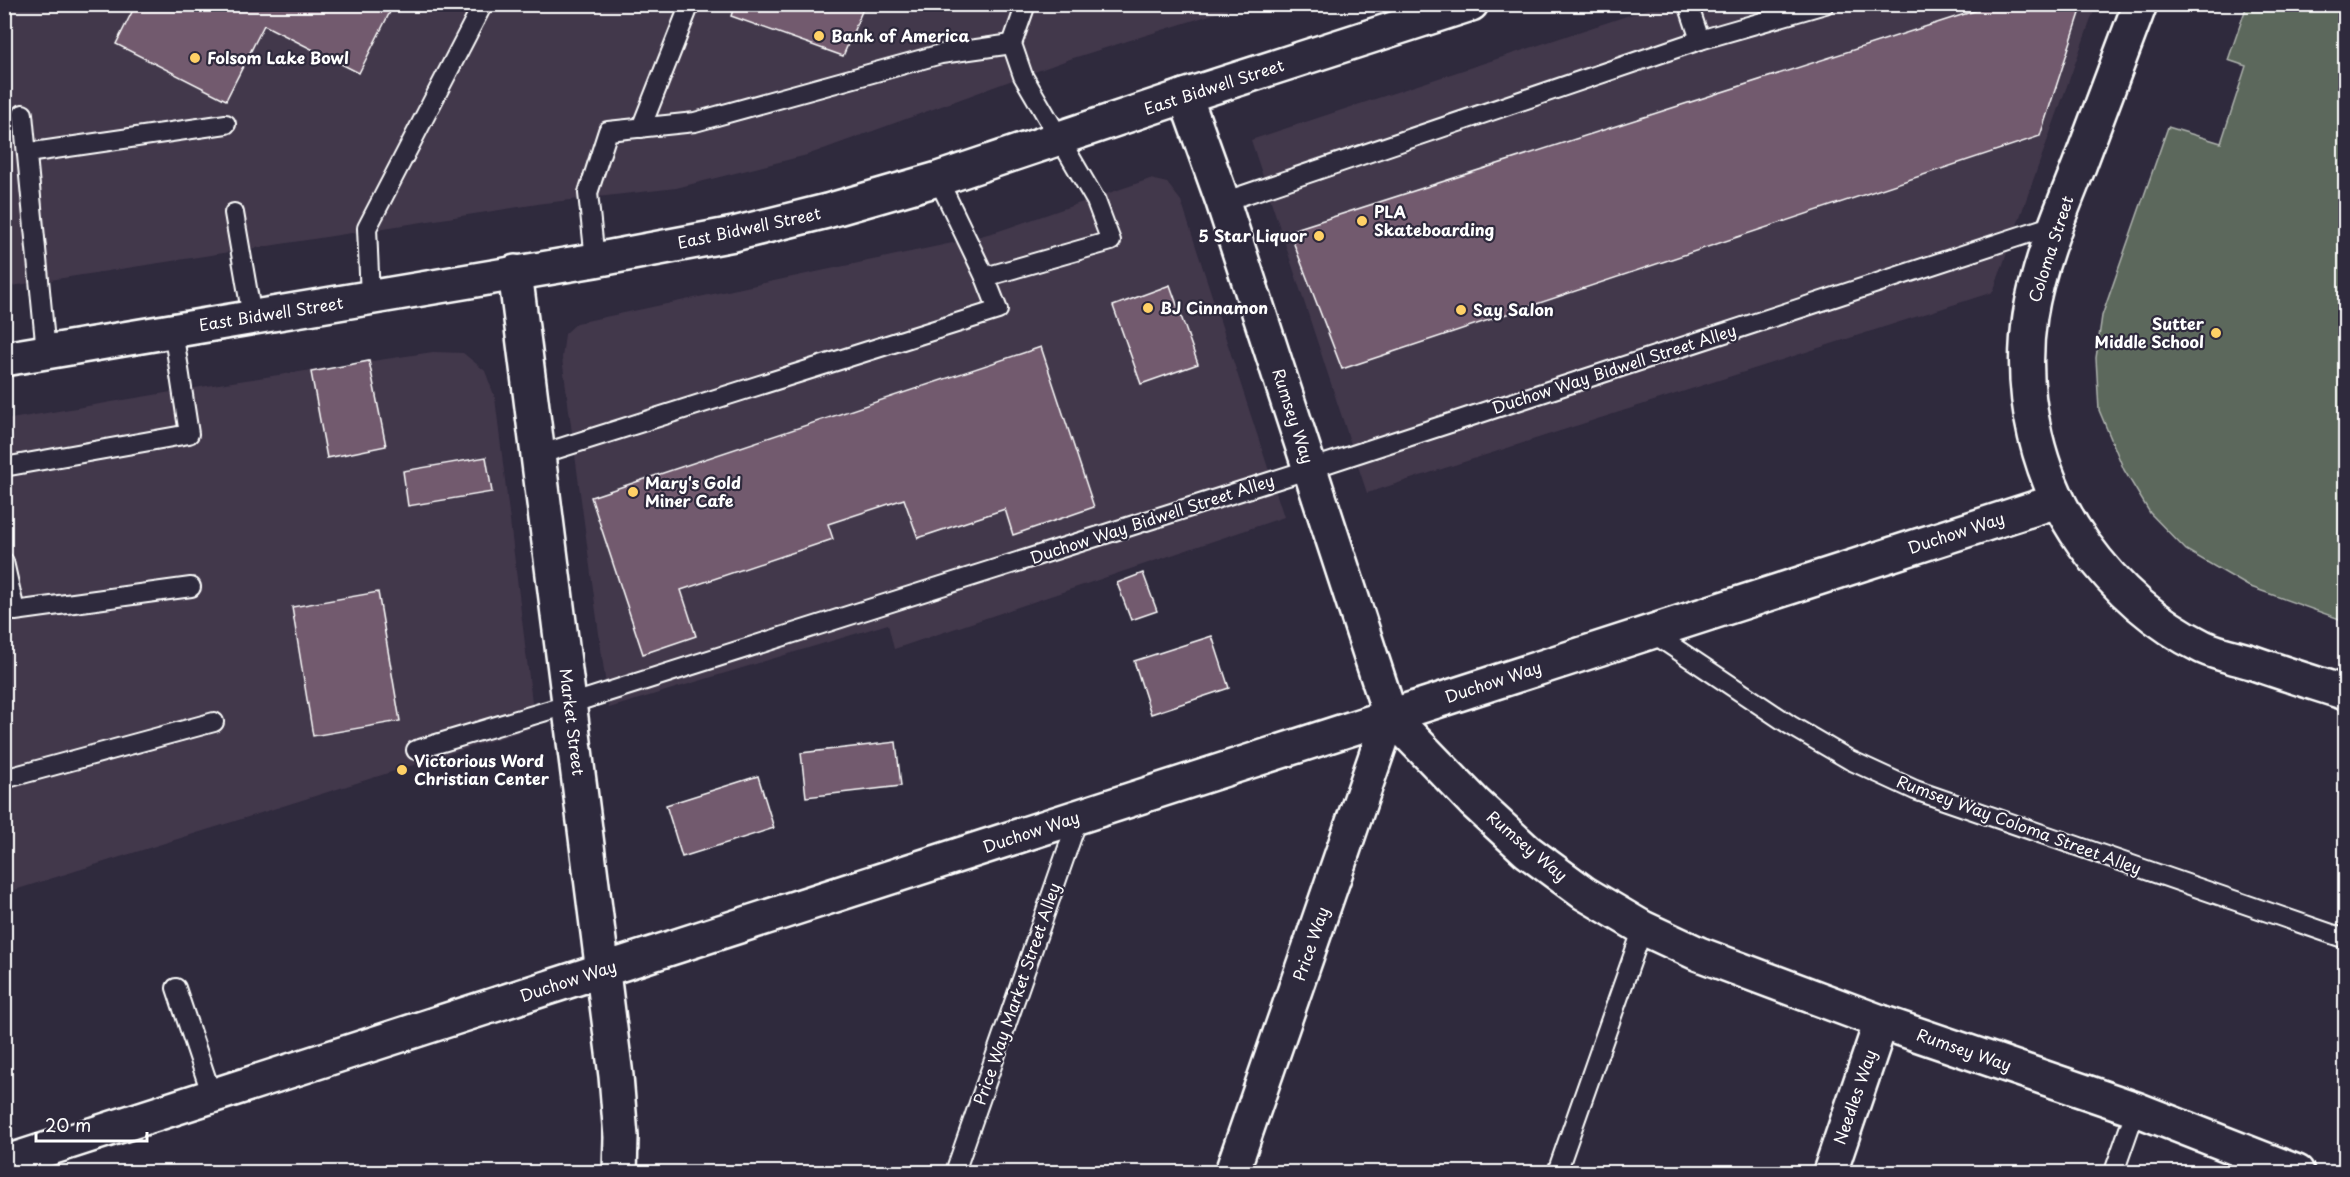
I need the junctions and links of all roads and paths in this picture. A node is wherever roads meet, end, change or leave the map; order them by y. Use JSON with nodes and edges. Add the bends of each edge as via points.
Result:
{"nodes":[{"id":1,"x":483,"y":4,"type":"edge"},
{"id":2,"x":690,"y":4,"type":"edge"},
{"id":3,"x":1026,"y":4,"type":"edge"},
{"id":4,"x":1471,"y":4,"type":"edge"},
{"id":5,"x":1688,"y":4,"type":"edge"},
{"id":6,"x":1825,"y":4,"type":"edge"},
{"id":7,"x":2140,"y":4,"type":"edge"},
{"id":8,"x":1700,"y":40,"type":"junction"},
{"id":9,"x":1012,"y":44,"type":"junction"},
{"id":10,"x":1185,"y":96,"type":"junction"},
{"id":11,"x":23,"y":114,"type":"dead end"},
{"id":12,"x":226,"y":124,"type":"dead end"},
{"id":13,"x":641,"y":128,"type":"junction"},
{"id":14,"x":1059,"y":139,"type":"junction"},
{"id":15,"x":27,"y":153,"type":"junction"},
{"id":16,"x":938,"y":178,"type":"junction"},
{"id":17,"x":1223,"y":202,"type":"junction"},
{"id":18,"x":234,"y":213,"type":"dead end"},
{"id":19,"x":2057,"y":224,"type":"junction"},
{"id":20,"x":595,"y":260,"type":"junction"},
{"id":21,"x":515,"y":272,"type":"junction"},
{"id":22,"x":985,"y":277,"type":"junction"},
{"id":23,"x":370,"y":297,"type":"junction"},
{"id":24,"x":252,"y":317,"type":"junction"},
{"id":25,"x":172,"y":330,"type":"junction"},
{"id":26,"x":46,"y":352,"type":"junction"},
{"id":27,"x":4,"y":359,"type":"edge"},
{"id":28,"x":538,"y":455,"type":"junction"},
{"id":29,"x":4,"y":467,"type":"edge"},
{"id":30,"x":1310,"y":469,"type":"junction"},
{"id":31,"x":2057,"y":501,"type":"junction"},
{"id":32,"x":4,"y":562,"type":"edge"},
{"id":33,"x":191,"y":587,"type":"dead end"},
{"id":34,"x":1651,"y":632,"type":"junction"},
{"id":35,"x":2346,"y":693,"type":"edge"},
{"id":36,"x":570,"y":704,"type":"junction"},
{"id":37,"x":1390,"y":716,"type":"junction"},
{"id":38,"x":214,"y":722,"type":"dead end"},
{"id":39,"x":416,"y":750,"type":"dead end"},
{"id":40,"x":4,"y":779,"type":"edge"},
{"id":41,"x":1079,"y":816,"type":"junction"},
{"id":42,"x":1643,"y":928,"type":"junction"},
{"id":43,"x":2346,"y":939,"type":"edge"},
{"id":44,"x":602,"y":970,"type":"junction"},
{"id":45,"x":176,"y":988,"type":"dead end"},
{"id":46,"x":1881,"y":1022,"type":"junction"},
{"id":47,"x":212,"y":1096,"type":"junction"},
{"id":48,"x":2136,"y":1109,"type":"junction"},
{"id":49,"x":4,"y":1163,"type":"edge"},
{"id":50,"x":620,"y":1173,"type":"edge"},
{"id":51,"x":955,"y":1173,"type":"edge"},
{"id":52,"x":1232,"y":1173,"type":"edge"},
{"id":53,"x":1557,"y":1173,"type":"edge"},
{"id":54,"x":1830,"y":1173,"type":"edge"},
{"id":55,"x":2114,"y":1173,"type":"edge"},
{"id":56,"x":2297,"y":1173,"type":"edge"}],
"edges":[{"from":1,"to":23,"type":"lane","via":[[367,228]]},
{"from":2,"to":13,"type":"lane"},
{"from":3,"to":9,"type":"lane"},
{"from":4,"to":10,"type":"street","name":"East Bidwell Street"},
{"from":5,"to":8,"type":"lane"},
{"from":6,"to":8,"type":"lane"},
{"from":7,"to":19,"type":"street","name":"Coloma Street"},
{"from":8,"to":17,"type":"lane"},
{"from":9,"to":13,"type":"lane","via":[[941,54],[695,122]]},
{"from":9,"to":14,"type":"lane","via":[[1023,76]]},
{"from":10,"to":14,"type":"street","name":"East Bidwell Street"},
{"from":10,"to":17,"type":"street","name":"Rumsey Way"},
{"from":11,"to":15,"type":"lane"},
{"from":12,"to":15,"type":"lane"},
{"from":13,"to":20,"type":"lane","via":[[608,131],[588,193]]},
{"from":14,"to":16,"type":"street","name":"East Bidwell Street"},
{"from":14,"to":22,"type":"lane","via":[[1096,201],[1111,241]]},
{"from":15,"to":26,"type":"lane"},
{"from":16,"to":20,"type":"street","name":"East Bidwell Street","via":[[734,234]]},
{"from":16,"to":22,"type":"lane"},
{"from":17,"to":30,"type":"street","name":"Rumsey Way"},
{"from":18,"to":24,"type":"lane"},
{"from":19,"to":30,"type":"lane","name":"Duchow Way Bidwell Street Alley"},
{"from":19,"to":31,"type":"street","name":"Coloma Street","via":[[2038,282],[2026,347],[2036,444]]},
{"from":20,"to":21,"type":"street","name":"East Bidwell Street"},
{"from":21,"to":23,"type":"street","name":"East Bidwell Street"},
{"from":21,"to":28,"type":"street","name":"Market Street"},
{"from":22,"to":28,"type":"lane","via":[[998,310]]},
{"from":23,"to":24,"type":"street","name":"East Bidwell Street"},
{"from":24,"to":25,"type":"street","name":"East Bidwell Street"},
{"from":25,"to":26,"type":"street","name":"East Bidwell Street"},
{"from":25,"to":29,"type":"lane","via":[[189,434]]},
{"from":26,"to":27,"type":"street","name":"East Bidwell Street"},
{"from":28,"to":36,"type":"street","name":"Market Street"},
{"from":30,"to":36,"type":"lane","name":"Duchow Way Bidwell Street Alley"},
{"from":30,"to":37,"type":"street","name":"Rumsey Way"},
{"from":31,"to":34,"type":"street","name":"Duchow Way"},
{"from":31,"to":35,"type":"street","name":"Coloma Street","via":[[2102,568],[2149,614],[2167,626],[2205,648]]},
{"from":32,"to":33,"type":"lane","via":[[15,611]]},
{"from":34,"to":37,"type":"street","name":"Duchow Way"},
{"from":34,"to":43,"type":"lane","name":"Rumsey Way Coloma Street Alley","via":[[1790,725],[1850,760],[1915,790]]},
{"from":36,"to":39,"type":"lane","name":"Duchow Way Bidwell Street Alley"},
{"from":36,"to":44,"type":"street","name":"Market Street"},
{"from":37,"to":41,"type":"street","name":"Duchow Way"},
{"from":37,"to":42,"type":"street","name":"Rumsey Way","via":[[1527,851],[1584,893]]},
{"from":37,"to":52,"type":"street","name":"Price Way"},
{"from":38,"to":40,"type":"lane"},
{"from":41,"to":44,"type":"street","name":"Duchow Way"},
{"from":41,"to":51,"type":"lane","name":"Price Way Market Street Alley"},
{"from":42,"to":46,"type":"street","name":"Rumsey Way","via":[[1699,954]]},
{"from":42,"to":53,"type":"lane"},
{"from":44,"to":47,"type":"street","name":"Duchow Way"},
{"from":44,"to":50,"type":"street","name":"Market Street","via":[[618,1096]]},
{"from":45,"to":47,"type":"lane"},
{"from":46,"to":48,"type":"street","name":"Rumsey Way"},
{"from":46,"to":54,"type":"street","name":"Needles Way"},
{"from":47,"to":49,"type":"street","name":"Duchow Way"},
{"from":48,"to":55,"type":"lane"},
{"from":48,"to":56,"type":"street","name":"Rumsey Way"}]}
